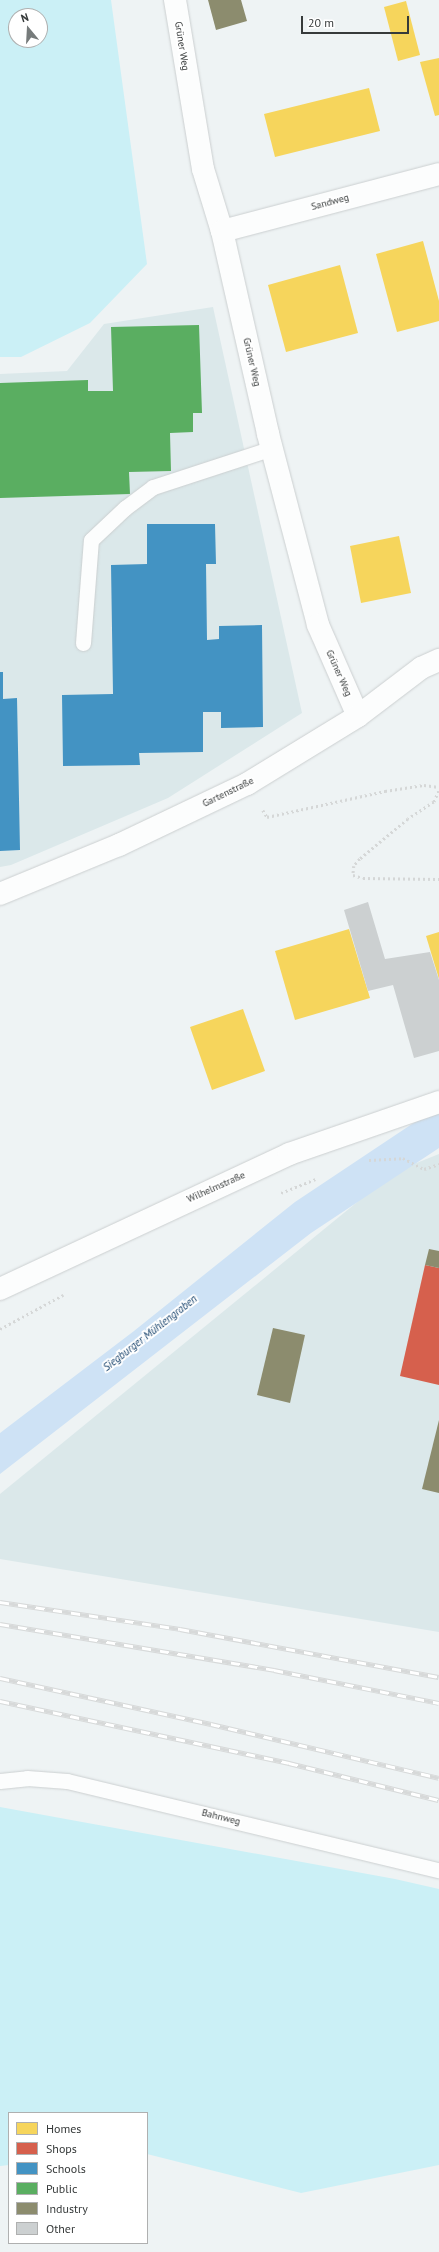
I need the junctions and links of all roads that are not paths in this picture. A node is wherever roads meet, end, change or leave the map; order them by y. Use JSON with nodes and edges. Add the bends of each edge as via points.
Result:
{"nodes":[{"id":1,"x":175,"y":0,"type":"edge"},
{"id":2,"x":439,"y":174,"type":"edge"},
{"id":3,"x":222,"y":231,"type":"junction"},
{"id":4,"x":272,"y":448,"type":"junction"},
{"id":5,"x":83,"y":643,"type":"dead end"},
{"id":6,"x":439,"y":660,"type":"edge"},
{"id":7,"x":358,"y":716,"type":"junction"},
{"id":8,"x":0,"y":894,"type":"edge"},
{"id":9,"x":439,"y":1102,"type":"edge"},
{"id":10,"x":0,"y":1289,"type":"edge"},
{"id":11,"x":0,"y":1781,"type":"edge"},
{"id":12,"x":439,"y":1870,"type":"edge"}],
"edges":[{"from":1,"to":3,"type":"street","name":"Grüner Weg","via":[[202,169]]},
{"from":2,"to":3,"type":"street","name":"Sandweg"},
{"from":3,"to":4,"type":"street","name":"Grüner Weg"},
{"from":4,"to":5,"type":"lane","via":[[153,487],[125,508],[91,540]]},
{"from":4,"to":7,"type":"street","name":"Grüner Weg","via":[[318,625]]},
{"from":6,"to":7,"type":"street","name":"Gartenstraße","via":[[421,668]]},
{"from":7,"to":8,"type":"street","name":"Gartenstraße","via":[[247,784],[119,845]]},
{"from":9,"to":10,"type":"street","name":"Wilhelmstraße","via":[[289,1154]]},
{"from":11,"to":12,"type":"lane","name":"Bahnweg","via":[[27,1778],[67,1781]]}]}
